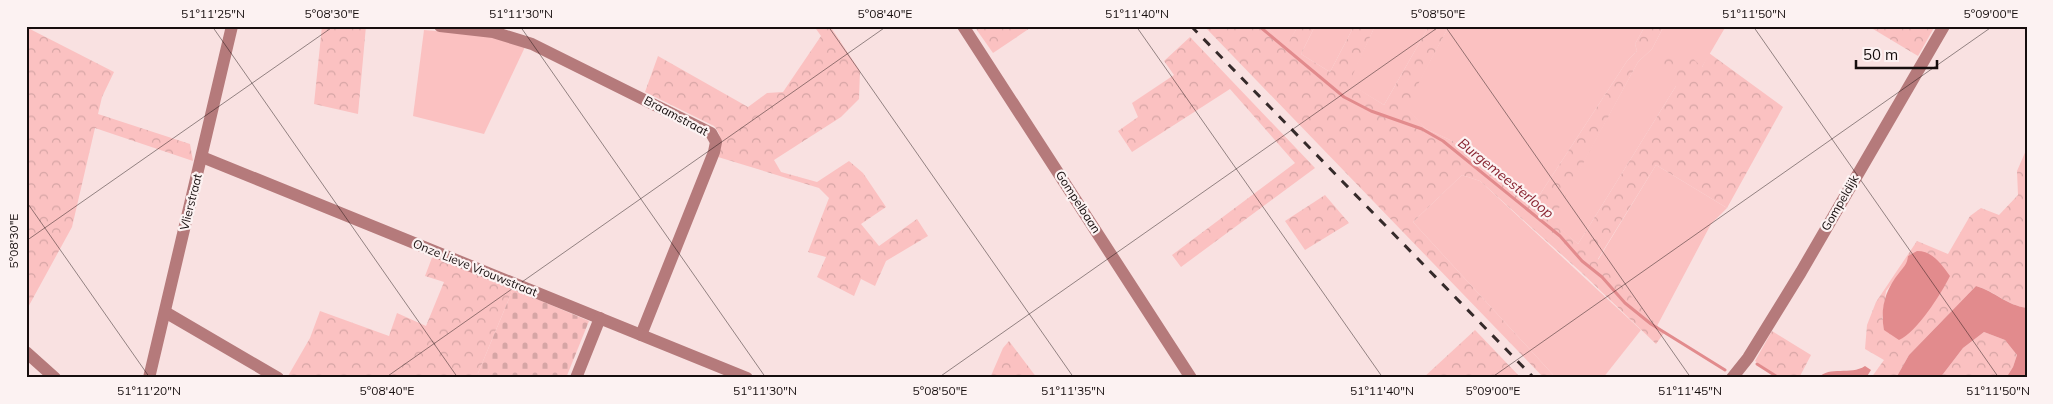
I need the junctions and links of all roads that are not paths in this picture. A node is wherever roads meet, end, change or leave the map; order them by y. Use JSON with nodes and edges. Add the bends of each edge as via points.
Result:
{"nodes":[{"id":1,"x":232,"y":26,"type":"edge"},
{"id":2,"x":440,"y":26,"type":"edge"},
{"id":3,"x":963,"y":26,"type":"edge"},
{"id":4,"x":1944,"y":26,"type":"edge"},
{"id":5,"x":202,"y":157,"type":"junction"},
{"id":6,"x":165,"y":312,"type":"junction"},
{"id":7,"x":600,"y":318,"type":"junction"},
{"id":8,"x":641,"y":335,"type":"junction"},
{"id":9,"x":26,"y":352,"type":"edge"},
{"id":10,"x":55,"y":378,"type":"edge"},
{"id":11,"x":149,"y":378,"type":"edge"},
{"id":12,"x":278,"y":378,"type":"edge"},
{"id":13,"x":576,"y":378,"type":"edge"},
{"id":14,"x":747,"y":378,"type":"edge"},
{"id":15,"x":1191,"y":378,"type":"edge"},
{"id":16,"x":1732,"y":378,"type":"edge"}],
"edges":[{"from":1,"to":5,"type":"street","name":"Vlierstraat"},
{"from":2,"to":8,"type":"street","name":"Braamstraat","via":[[493,32],[532,44],[711,133],[716,142],[714,152]]},
{"from":3,"to":15,"type":"street","name":"Gompelbaan"},
{"from":4,"to":16,"type":"street","name":"Gompeldijk","via":[[1801,272]]},
{"from":5,"to":6,"type":"street","name":"Vlierstraat"},
{"from":5,"to":7,"type":"street","name":"Onze Lieve Vrouwstraat"},
{"from":6,"to":11,"type":"street","name":"Vlierstraat"},
{"from":6,"to":12,"type":"street"},
{"from":7,"to":8,"type":"street","name":"Onze Lieve Vrouwstraat"},
{"from":7,"to":13,"type":"street"},
{"from":8,"to":14,"type":"street","name":"Onze Lieve Vrouwstraat"},
{"from":9,"to":10,"type":"street"}]}
